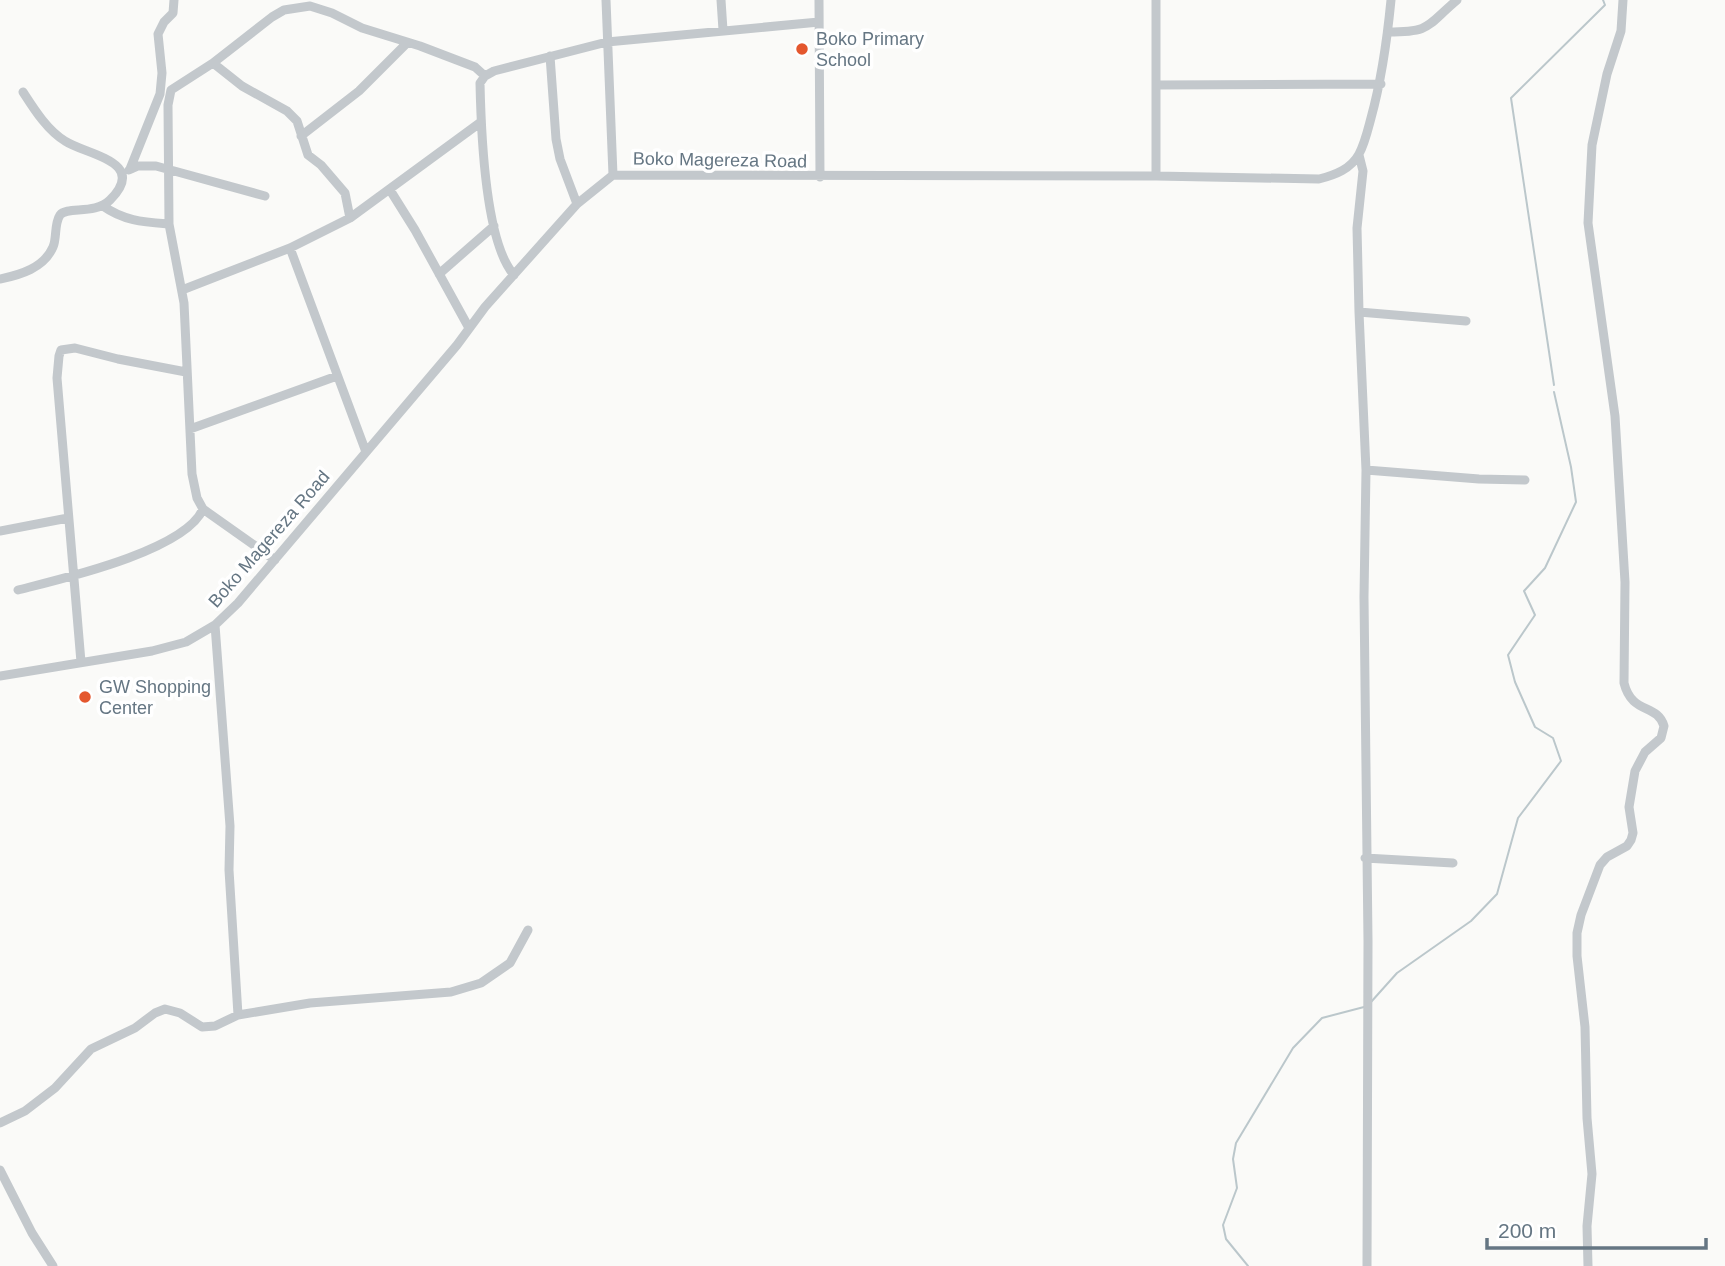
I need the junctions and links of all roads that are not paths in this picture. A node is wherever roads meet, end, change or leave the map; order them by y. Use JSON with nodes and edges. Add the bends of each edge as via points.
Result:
{"nodes":[{"id":1,"x":174,"y":0,"type":"edge"},
{"id":2,"x":606,"y":0,"type":"edge"},
{"id":3,"x":721,"y":0,"type":"edge"},
{"id":4,"x":819,"y":0,"type":"edge"},
{"id":5,"x":1156,"y":0,"type":"edge"},
{"id":6,"x":1391,"y":0,"type":"edge"},
{"id":7,"x":1457,"y":0,"type":"edge"},
{"id":8,"x":1623,"y":0,"type":"edge"},
{"id":9,"x":819,"y":22,"type":"junction"},
{"id":10,"x":723,"y":30,"type":"junction"},
{"id":11,"x":1388,"y":32,"type":"junction"},
{"id":12,"x":607,"y":42,"type":"junction"},
{"id":13,"x":407,"y":43,"type":"junction"},
{"id":14,"x":551,"y":56,"type":"junction"},
{"id":15,"x":214,"y":63,"type":"junction"},
{"id":16,"x":485,"y":76,"type":"junction"},
{"id":17,"x":1381,"y":84,"type":"junction"},
{"id":18,"x":1156,"y":85,"type":"junction"},
{"id":19,"x":23,"y":92,"type":"dead end"},
{"id":20,"x":481,"y":122,"type":"junction"},
{"id":21,"x":301,"y":135,"type":"junction"},
{"id":22,"x":135,"y":154,"type":"junction"},
{"id":23,"x":1359,"y":155,"type":"junction"},
{"id":24,"x":115,"y":163,"type":"junction"},
{"id":25,"x":130,"y":169,"type":"junction"},
{"id":26,"x":167,"y":170,"type":"junction"},
{"id":27,"x":613,"y":175,"type":"junction"},
{"id":28,"x":1156,"y":176,"type":"junction"},
{"id":29,"x":121,"y":177,"type":"junction"},
{"id":30,"x":820,"y":177,"type":"junction"},
{"id":31,"x":390,"y":190,"type":"junction"},
{"id":32,"x":265,"y":196,"type":"dead end"},
{"id":33,"x":577,"y":204,"type":"junction"},
{"id":34,"x":103,"y":206,"type":"junction"},
{"id":35,"x":350,"y":218,"type":"junction"},
{"id":36,"x":169,"y":224,"type":"junction"},
{"id":37,"x":495,"y":226,"type":"junction"},
{"id":38,"x":290,"y":248,"type":"junction"},
{"id":39,"x":439,"y":274,"type":"junction"},
{"id":40,"x":514,"y":275,"type":"junction"},
{"id":41,"x":0,"y":279,"type":"edge"},
{"id":42,"x":182,"y":290,"type":"junction"},
{"id":43,"x":1359,"y":312,"type":"junction"},
{"id":44,"x":1466,"y":321,"type":"dead end"},
{"id":45,"x":468,"y":328,"type":"junction"},
{"id":46,"x":186,"y":372,"type":"junction"},
{"id":47,"x":337,"y":376,"type":"junction"},
{"id":48,"x":190,"y":429,"type":"junction"},
{"id":49,"x":366,"y":452,"type":"junction"},
{"id":50,"x":1366,"y":470,"type":"junction"},
{"id":51,"x":1525,"y":480,"type":"dead end"},
{"id":52,"x":207,"y":512,"type":"junction"},
{"id":53,"x":68,"y":518,"type":"junction"},
{"id":54,"x":0,"y":531,"type":"edge"},
{"id":55,"x":275,"y":560,"type":"junction"},
{"id":56,"x":74,"y":575,"type":"junction"},
{"id":57,"x":18,"y":590,"type":"dead end"},
{"id":58,"x":215,"y":625,"type":"junction"},
{"id":59,"x":81,"y":662,"type":"junction"},
{"id":60,"x":0,"y":676,"type":"edge"},
{"id":61,"x":1365,"y":858,"type":"junction"},
{"id":62,"x":1453,"y":863,"type":"dead end"},
{"id":63,"x":528,"y":930,"type":"dead end"},
{"id":64,"x":238,"y":1015,"type":"junction"},
{"id":65,"x":0,"y":1123,"type":"edge"},
{"id":66,"x":0,"y":1170,"type":"edge"},
{"id":67,"x":52,"y":1266,"type":"edge"},
{"id":68,"x":1367,"y":1266,"type":"edge"},
{"id":69,"x":1588,"y":1266,"type":"edge"}],
"edges":[{"from":1,"to":22,"type":"street","via":[[173,13],[158,34],[160,94]]},
{"from":2,"to":12,"type":"street"},
{"from":3,"to":10,"type":"street"},
{"from":4,"to":9,"type":"street"},
{"from":5,"to":18,"type":"street"},
{"from":6,"to":11,"type":"street"},
{"from":7,"to":11,"type":"street","via":[[1427,27]]},
{"from":8,"to":69,"type":"street","via":[[1621,31],[1592,145],[1588,223],[1615,416],[1625,582],[1624,683],[1634,704],[1659,716],[1664,726],[1661,738],[1645,752],[1635,771],[1629,807],[1631,840],[1600,865],[1577,933],[1592,1174]]},
{"from":9,"to":10,"type":"street"},
{"from":9,"to":30,"type":"street"},
{"from":10,"to":12,"type":"street"},
{"from":11,"to":17,"type":"street"},
{"from":12,"to":14,"type":"street"},
{"from":12,"to":27,"type":"street"},
{"from":13,"to":15,"type":"street","via":[[321,8],[298,7],[272,18]]},
{"from":13,"to":16,"type":"street","via":[[475,67]]},
{"from":13,"to":21,"type":"street","via":[[359,91]]},
{"from":14,"to":16,"type":"street"},
{"from":14,"to":33,"type":"street","via":[[559,159]]},
{"from":15,"to":21,"type":"street","via":[[242,86],[287,111],[297,121]]},
{"from":15,"to":26,"type":"street","via":[[177,85],[168,97]]},
{"from":16,"to":20,"type":"street","via":[[480,83]]},
{"from":17,"to":18,"type":"street"},
{"from":17,"to":23,"type":"street"},
{"from":18,"to":28,"type":"street"},
{"from":19,"to":24,"type":"street","via":[[64,141]]},
{"from":20,"to":31,"type":"street"},
{"from":20,"to":37,"type":"street"},
{"from":21,"to":35,"type":"street","via":[[308,155],[345,193]]},
{"from":22,"to":24,"type":"street"},
{"from":22,"to":25,"type":"street"},
{"from":23,"to":28,"type":"street","name":"Boko Magereza Road","via":[[1339,173],[1319,178]]},
{"from":23,"to":43,"type":"street","via":[[1363,171],[1357,228]]},
{"from":24,"to":29,"type":"street"},
{"from":25,"to":26,"type":"street","via":[[146,165]]},
{"from":25,"to":29,"type":"street"},
{"from":26,"to":32,"type":"street"},
{"from":26,"to":36,"type":"street"},
{"from":27,"to":30,"type":"street","name":"Boko Magereza Road"},
{"from":27,"to":33,"type":"street","name":"Boko Magereza Road"},
{"from":28,"to":30,"type":"street","name":"Boko Magereza Road"},
{"from":29,"to":34,"type":"street","via":[[118,191]]},
{"from":31,"to":35,"type":"street"},
{"from":31,"to":39,"type":"street"},
{"from":33,"to":40,"type":"street","name":"Boko Magereza Road"},
{"from":34,"to":36,"type":"street","via":[[129,220]]},
{"from":34,"to":41,"type":"street","via":[[65,211],[45,258],[22,275]]},
{"from":35,"to":38,"type":"street"},
{"from":36,"to":42,"type":"street"},
{"from":37,"to":39,"type":"street"},
{"from":37,"to":40,"type":"street","via":[[500,254]]},
{"from":38,"to":42,"type":"street"},
{"from":38,"to":47,"type":"street"},
{"from":39,"to":45,"type":"street"},
{"from":40,"to":45,"type":"street","name":"Boko Magereza Road"},
{"from":42,"to":46,"type":"street"},
{"from":43,"to":44,"type":"street"},
{"from":43,"to":50,"type":"street"},
{"from":45,"to":49,"type":"street","name":"Boko Magereza Road"},
{"from":46,"to":48,"type":"street"},
{"from":46,"to":53,"type":"street","via":[[75,348],[61,350],[57,378]]},
{"from":47,"to":48,"type":"street"},
{"from":47,"to":49,"type":"street"},
{"from":48,"to":52,"type":"street","via":[[192,474],[197,498]]},
{"from":49,"to":55,"type":"street","name":"Boko Magereza Road"},
{"from":50,"to":51,"type":"street"},
{"from":50,"to":61,"type":"street"},
{"from":52,"to":55,"type":"street"},
{"from":52,"to":56,"type":"street","via":[[158,545]]},
{"from":53,"to":54,"type":"street"},
{"from":53,"to":56,"type":"street"},
{"from":55,"to":58,"type":"street","name":"Boko Magereza Road"},
{"from":56,"to":57,"type":"street"},
{"from":56,"to":59,"type":"street"},
{"from":58,"to":59,"type":"street","name":"Boko Magereza Road","via":[[186,642]]},
{"from":58,"to":64,"type":"street"},
{"from":59,"to":60,"type":"street","name":"Boko Magereza Road"},
{"from":61,"to":62,"type":"street"},
{"from":61,"to":68,"type":"street"},
{"from":63,"to":64,"type":"street","via":[[510,963],[467,988]]},
{"from":64,"to":65,"type":"street","via":[[202,1027],[180,1013],[165,1009],[155,1013],[91,1049],[55,1088]]},
{"from":66,"to":67,"type":"street"}]}
